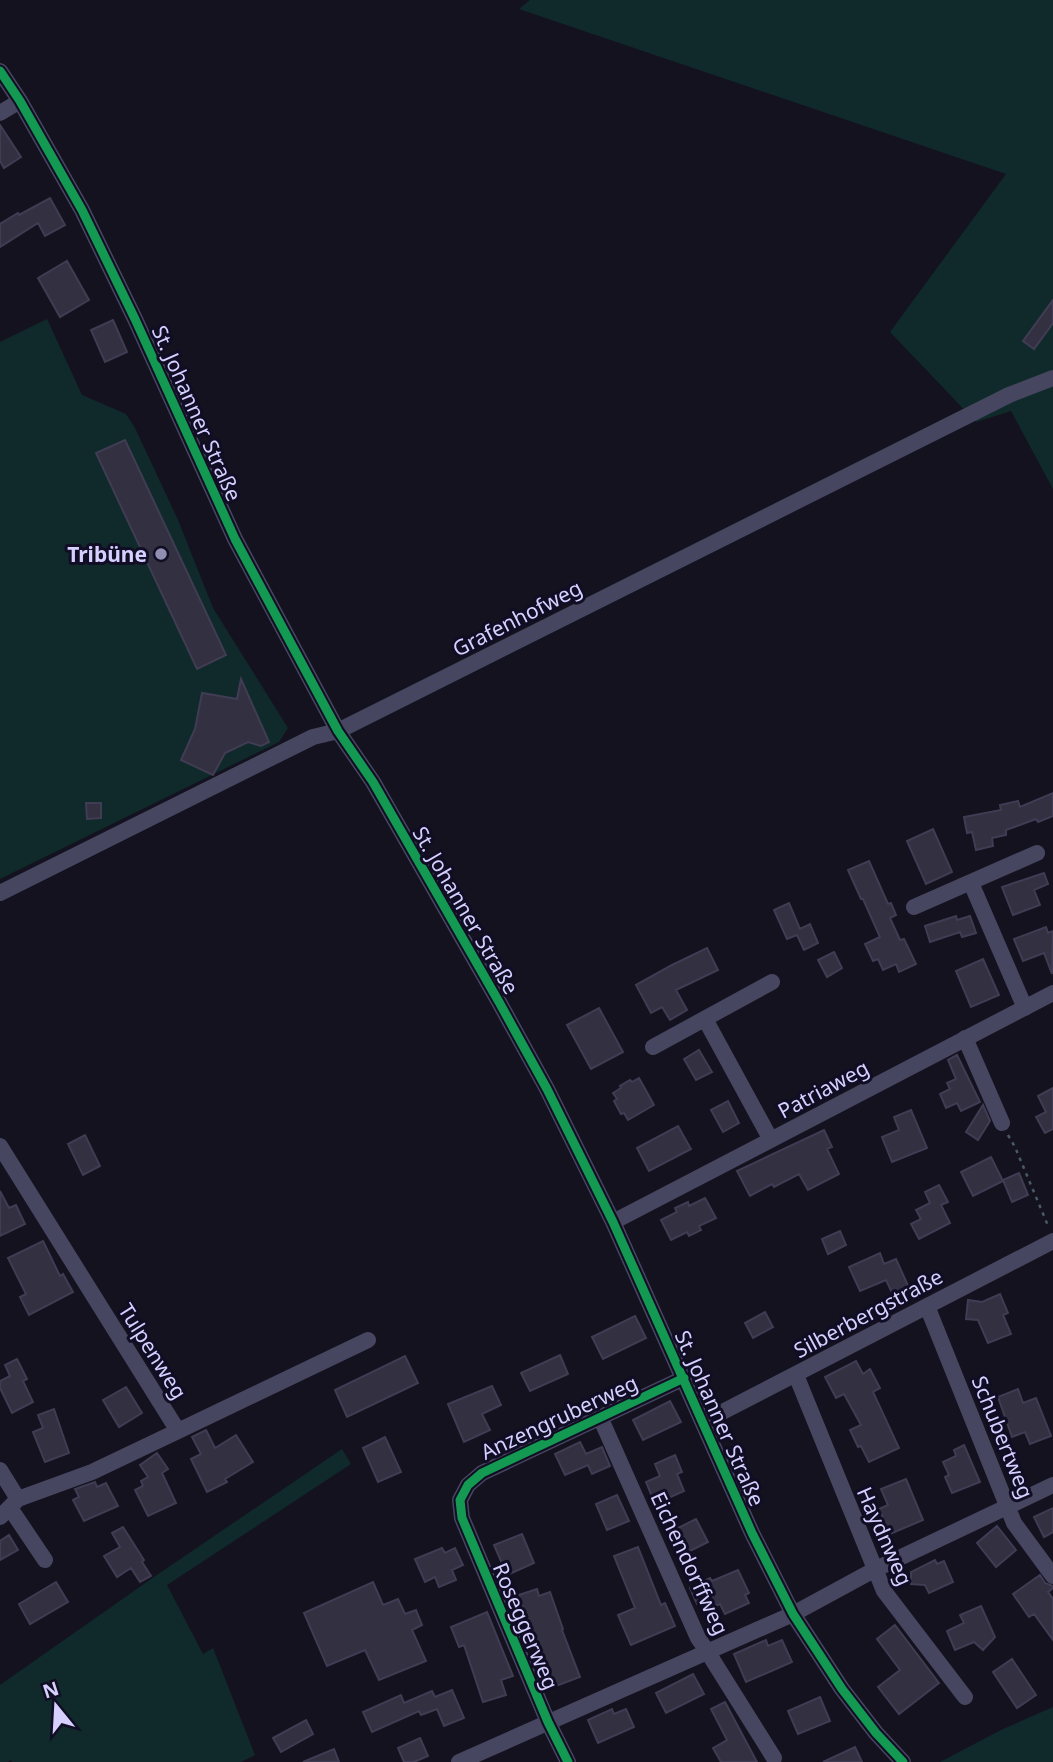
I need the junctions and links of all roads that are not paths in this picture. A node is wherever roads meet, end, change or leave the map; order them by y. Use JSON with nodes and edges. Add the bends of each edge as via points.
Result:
{"nodes":[{"id":1,"x":0,"y":71,"type":"edge"},
{"id":2,"x":20,"y":101,"type":"junction"},
{"id":3,"x":0,"y":113,"type":"edge"},
{"id":4,"x":1053,"y":377,"type":"edge"},
{"id":5,"x":338,"y":731,"type":"junction"},
{"id":6,"x":1037,"y":853,"type":"dead end"},
{"id":7,"x":971,"y":883,"type":"junction"},
{"id":8,"x":0,"y":893,"type":"edge"},
{"id":9,"x":914,"y":907,"type":"dead end"},
{"id":10,"x":772,"y":982,"type":"dead end"},
{"id":11,"x":1053,"y":993,"type":"edge"},
{"id":12,"x":1025,"y":1008,"type":"junction"},
{"id":13,"x":705,"y":1019,"type":"junction"},
{"id":14,"x":965,"y":1038,"type":"junction"},
{"id":15,"x":653,"y":1047,"type":"dead end"},
{"id":16,"x":1002,"y":1123,"type":"road end"},
{"id":17,"x":771,"y":1140,"type":"junction"},
{"id":18,"x":0,"y":1146,"type":"edge"},
{"id":19,"x":613,"y":1222,"type":"junction"},
{"id":20,"x":1051,"y":1234,"type":"edge"},
{"id":21,"x":927,"y":1306,"type":"junction"},
{"id":22,"x":368,"y":1340,"type":"dead end"},
{"id":23,"x":796,"y":1375,"type":"junction"},
{"id":24,"x":684,"y":1378,"type":"junction"},
{"id":25,"x":600,"y":1417,"type":"junction"},
{"id":26,"x":703,"y":1422,"type":"junction"},
{"id":27,"x":178,"y":1431,"type":"junction"},
{"id":28,"x":0,"y":1470,"type":"edge"},
{"id":29,"x":1053,"y":1485,"type":"edge"},
{"id":30,"x":460,"y":1500,"type":"joint"},
{"id":31,"x":1008,"y":1506,"type":"junction"},
{"id":32,"x":9,"y":1508,"type":"edge"},
{"id":33,"x":45,"y":1560,"type":"dead end"},
{"id":34,"x":874,"y":1570,"type":"junction"},
{"id":35,"x":1053,"y":1576,"type":"edge"},
{"id":36,"x":793,"y":1614,"type":"junction"},
{"id":37,"x":707,"y":1651,"type":"junction"},
{"id":38,"x":965,"y":1697,"type":"dead end"},
{"id":39,"x":548,"y":1722,"type":"junction"},
{"id":40,"x":774,"y":1758,"type":"dead end"},
{"id":41,"x":459,"y":1762,"type":"edge"},
{"id":42,"x":568,"y":1762,"type":"edge"},
{"id":43,"x":903,"y":1762,"type":"edge"}],
"edges":[{"from":1,"to":2,"type":"street","name":"St. Johanner Straße"},
{"from":2,"to":3,"type":"street"},
{"from":2,"to":5,"type":"street","name":"St. Johanner Straße","via":[[82,210],[235,539]]},
{"from":4,"to":5,"type":"street","name":"Grafenhofweg"},
{"from":5,"to":8,"type":"street","name":"Grafenhofweg","via":[[313,737]]},
{"from":5,"to":19,"type":"street","name":"St. Johanner Straße","via":[[373,782],[499,1002]]},
{"from":6,"to":7,"type":"street"},
{"from":7,"to":9,"type":"street"},
{"from":7,"to":12,"type":"street"},
{"from":10,"to":13,"type":"street"},
{"from":11,"to":12,"type":"street","name":"Patriaweg"},
{"from":12,"to":14,"type":"street","name":"Patriaweg"},
{"from":13,"to":15,"type":"street"},
{"from":13,"to":17,"type":"street"},
{"from":14,"to":16,"type":"street"},
{"from":14,"to":17,"type":"street","name":"Patriaweg"},
{"from":17,"to":19,"type":"street","name":"Patriaweg"},
{"from":18,"to":27,"type":"street","name":"Tulpenweg"},
{"from":19,"to":24,"type":"street","name":"St. Johanner Straße"},
{"from":20,"to":21,"type":"street","name":"Silberbergstraße"},
{"from":21,"to":23,"type":"street","name":"Silberbergstraße"},
{"from":21,"to":31,"type":"street","name":"Schubertweg"},
{"from":22,"to":27,"type":"street"},
{"from":23,"to":26,"type":"street","name":"Silberbergstraße"},
{"from":23,"to":34,"type":"street","name":"Haydnweg"},
{"from":24,"to":25,"type":"street","name":"Anzengruberweg"},
{"from":24,"to":26,"type":"street","name":"St. Johanner Straße"},
{"from":25,"to":30,"type":"street","name":"Anzengruberweg","via":[[482,1473]]},
{"from":25,"to":37,"type":"street","name":"Eichendorffweg"},
{"from":26,"to":36,"type":"street","name":"St. Johanner Straße"},
{"from":27,"to":32,"type":"street","name":"Tulpenweg"},
{"from":28,"to":32,"type":"street"},
{"from":29,"to":31,"type":"street"},
{"from":30,"to":39,"type":"street","name":"Roseggerweg","via":[[462,1518]]},
{"from":31,"to":34,"type":"street"},
{"from":31,"to":35,"type":"street","name":"Schubertweg","via":[[1014,1522]]},
{"from":32,"to":33,"type":"street"},
{"from":34,"to":36,"type":"street"},
{"from":34,"to":38,"type":"street","name":"Haydnweg","via":[[884,1591]]},
{"from":36,"to":37,"type":"street"},
{"from":36,"to":43,"type":"street","name":"St. Johanner Straße","via":[[842,1689]]},
{"from":37,"to":39,"type":"street"},
{"from":37,"to":40,"type":"street","name":"Eichendorffweg"},
{"from":39,"to":41,"type":"street"},
{"from":39,"to":42,"type":"street","name":"Roseggerweg"}]}
